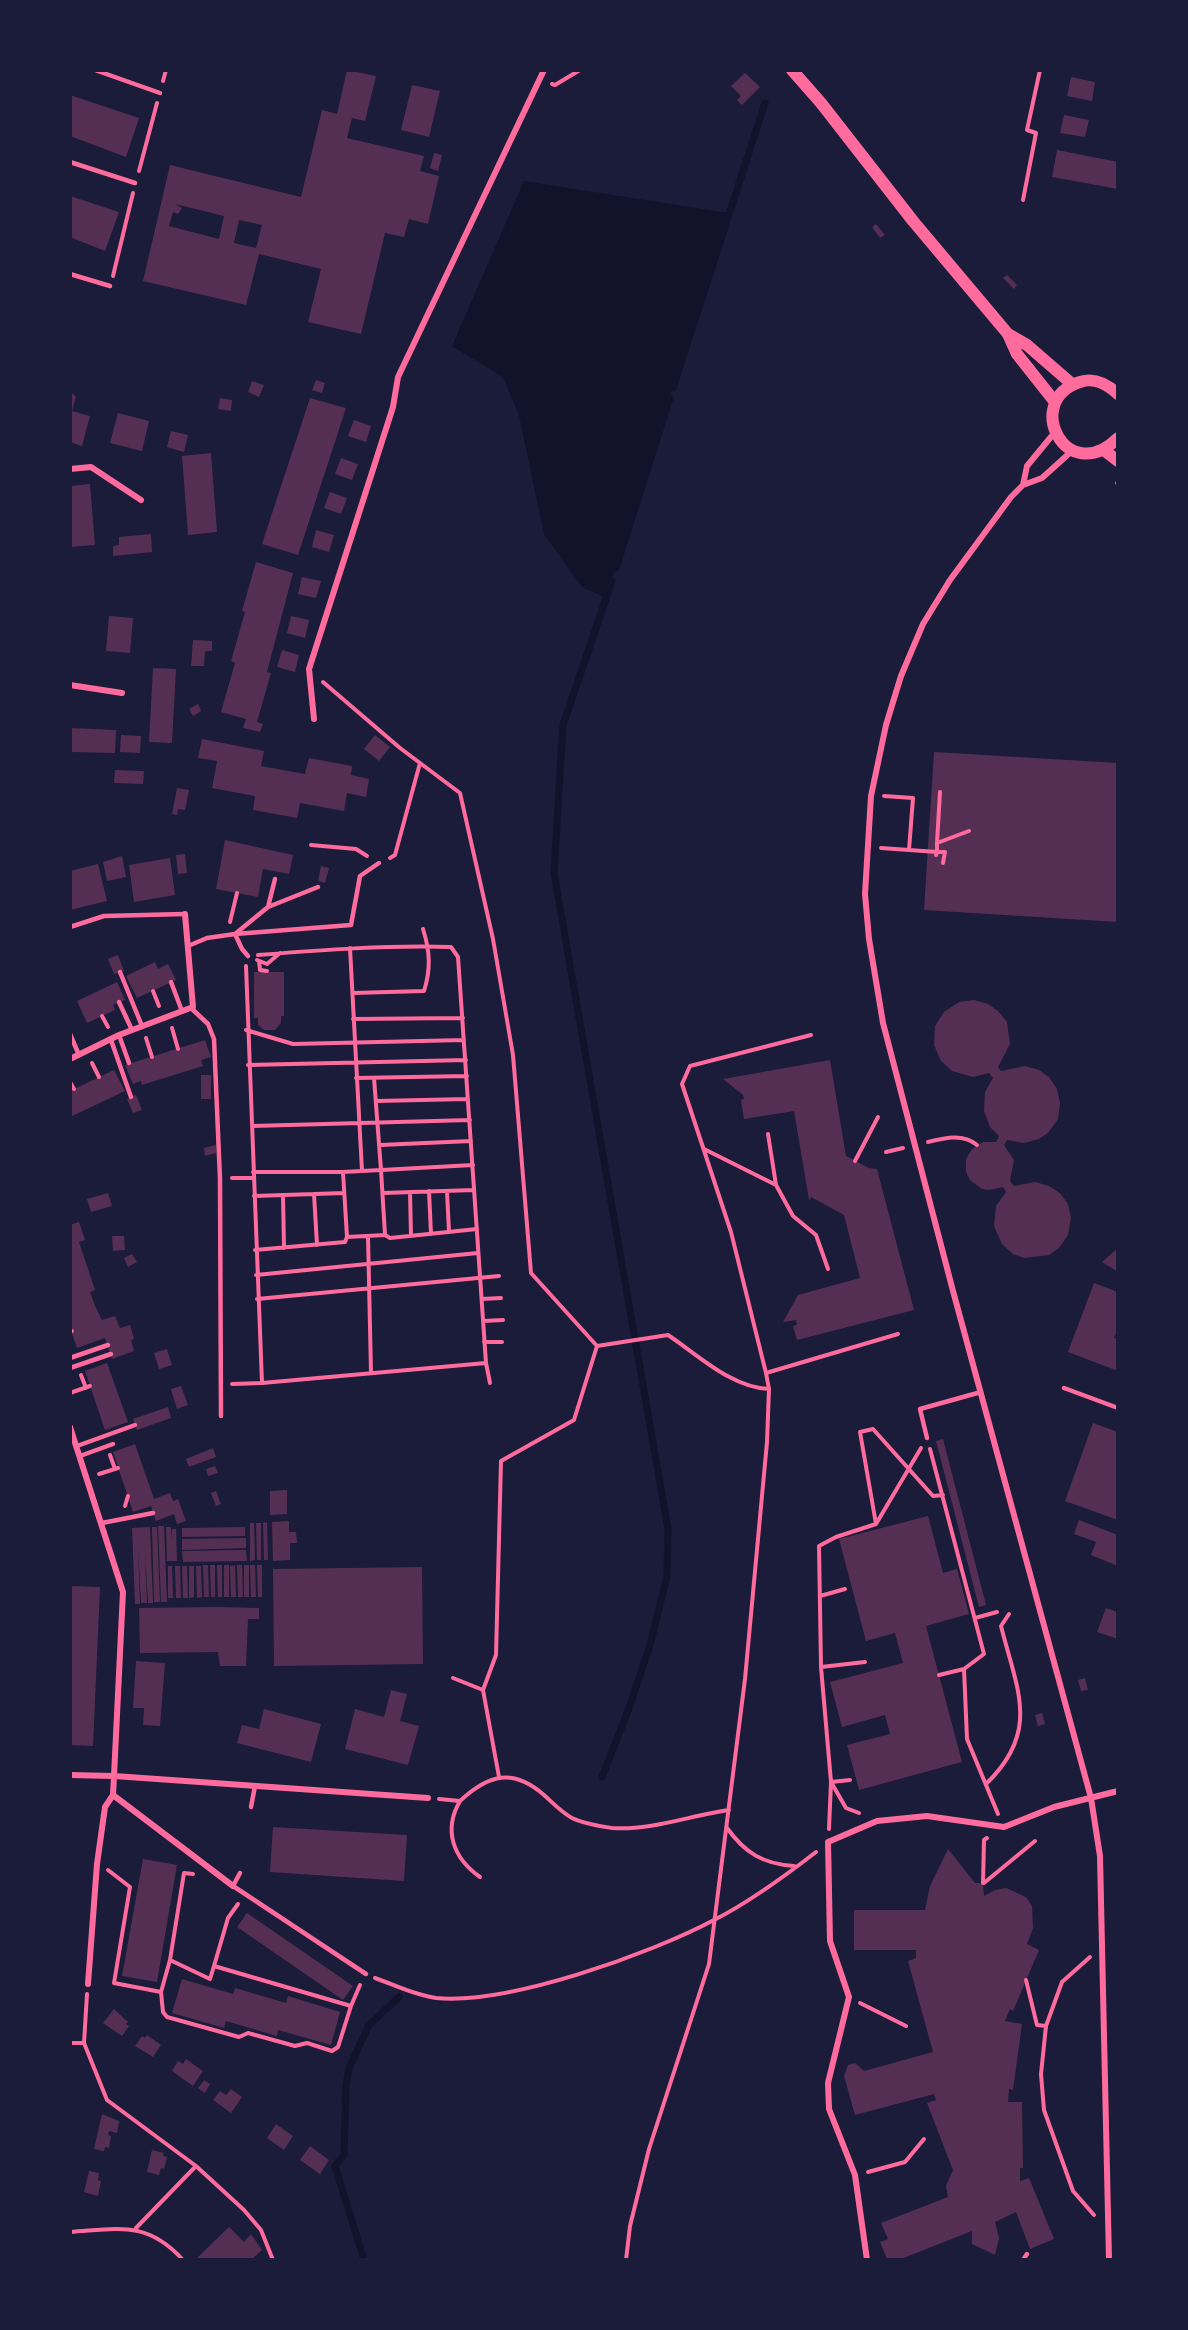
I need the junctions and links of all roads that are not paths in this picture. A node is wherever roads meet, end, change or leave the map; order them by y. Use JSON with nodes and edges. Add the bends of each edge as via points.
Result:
{"nodes":[{"id":1,"x":94,"y":70,"type":"edge"},
{"id":2,"x":544,"y":70,"type":"edge"},
{"id":3,"x":792,"y":70,"type":"edge"},
{"id":4,"x":160,"y":93,"type":"dead end"},
{"id":5,"x":70,"y":162,"type":"edge"},
{"id":6,"x":135,"y":183,"type":"dead end"},
{"id":7,"x":70,"y":274,"type":"edge"},
{"id":8,"x":110,"y":286,"type":"dead end"},
{"id":9,"x":1008,"y":334,"type":"junction"},
{"id":10,"x":1072,"y":384,"type":"junction"},
{"id":11,"x":1115,"y":388,"type":"edge"},
{"id":12,"x":1055,"y":402,"type":"junction"},
{"id":13,"x":1055,"y":432,"type":"junction"},
{"id":14,"x":1118,"y":438,"type":"edge"},
{"id":15,"x":1073,"y":450,"type":"junction"},
{"id":16,"x":1105,"y":451,"type":"junction"},
{"id":17,"x":1118,"y":461,"type":"edge"},
{"id":18,"x":70,"y":469,"type":"edge"},
{"id":19,"x":1023,"y":485,"type":"junction"},
{"id":20,"x":141,"y":500,"type":"dead end"},
{"id":21,"x":70,"y":685,"type":"edge"},
{"id":22,"x":122,"y":693,"type":"dead end"},
{"id":23,"x":314,"y":719,"type":"dead end"},
{"id":24,"x":379,"y":863,"type":"road end"},
{"id":25,"x":275,"y":879,"type":"dead end"},
{"id":26,"x":318,"y":887,"type":"dead end"},
{"id":27,"x":268,"y":907,"type":"junction"},
{"id":28,"x":185,"y":914,"type":"joint"},
{"id":29,"x":70,"y":927,"type":"edge"},
{"id":30,"x":235,"y":934,"type":"junction"},
{"id":31,"x":188,"y":946,"type":"junction"},
{"id":32,"x":248,"y":956,"type":"road end"},
{"id":33,"x":120,"y":972,"type":"dead end"},
{"id":34,"x":171,"y":982,"type":"dead end"},
{"id":35,"x":119,"y":1002,"type":"dead end"},
{"id":36,"x":191,"y":1008,"type":"junction"},
{"id":37,"x":182,"y":1011,"type":"junction"},
{"id":38,"x":142,"y":1026,"type":"junction"},
{"id":39,"x":132,"y":1030,"type":"junction"},
{"id":40,"x":70,"y":1034,"type":"edge"},
{"id":41,"x":119,"y":1035,"type":"junction"},
{"id":42,"x":111,"y":1040,"type":"junction"},
{"id":43,"x":79,"y":1055,"type":"junction"},
{"id":44,"x":70,"y":1059,"type":"edge"},
{"id":45,"x":129,"y":1063,"type":"dead end"},
{"id":46,"x":131,"y":1097,"type":"dead end"},
{"id":47,"x":108,"y":1345,"type":"dead end"},
{"id":48,"x":111,"y":1353,"type":"dead end"},
{"id":49,"x":70,"y":1358,"type":"edge"},
{"id":50,"x":70,"y":1368,"type":"edge"},
{"id":51,"x":1064,"y":1388,"type":"dead end"},
{"id":52,"x":981,"y":1392,"type":"junction"},
{"id":53,"x":1118,"y":1408,"type":"edge"},
{"id":54,"x":221,"y":1416,"type":"dead end"},
{"id":55,"x":135,"y":1425,"type":"dead end"},
{"id":56,"x":70,"y":1427,"type":"edge"},
{"id":57,"x":72,"y":1435,"type":"edge"},
{"id":58,"x":927,"y":1438,"type":"road end"},
{"id":59,"x":113,"y":1444,"type":"dead end"},
{"id":60,"x":77,"y":1446,"type":"junction"},
{"id":61,"x":80,"y":1456,"type":"junction"},
{"id":62,"x":153,"y":1513,"type":"dead end"},
{"id":63,"x":102,"y":1523,"type":"junction"},
{"id":64,"x":70,"y":1775,"type":"edge"},
{"id":65,"x":114,"y":1776,"type":"junction"},
{"id":66,"x":255,"y":1786,"type":"junction"},
{"id":67,"x":1118,"y":1791,"type":"edge"},
{"id":68,"x":113,"y":1796,"type":"junction"},
{"id":69,"x":428,"y":1798,"type":"road end"},
{"id":70,"x":1091,"y":1798,"type":"junction"},
{"id":71,"x":251,"y":1808,"type":"dead end"},
{"id":72,"x":240,"y":1873,"type":"dead end"},
{"id":73,"x":233,"y":1886,"type":"junction"},
{"id":74,"x":366,"y":1974,"type":"road end"},
{"id":75,"x":88,"y":1984,"type":"road end"},
{"id":76,"x":1027,"y":2254,"type":"dead end"},
{"id":77,"x":867,"y":2259,"type":"edge"},
{"id":78,"x":1023,"y":2259,"type":"edge"},
{"id":79,"x":1109,"y":2259,"type":"edge"}],
"edges":[{"from":1,"to":4,"type":"lane"},
{"from":2,"to":23,"type":"street","via":[[398,377],[390,417],[309,669]]},
{"from":3,"to":9,"type":"main road"},
{"from":5,"to":6,"type":"lane"},
{"from":7,"to":8,"type":"lane"},
{"from":9,"to":10,"type":"main road","via":[[1027,345]]},
{"from":9,"to":12,"type":"main road","via":[[1017,354]]},
{"from":10,"to":11,"type":"main road","via":[[1097,381]]},
{"from":10,"to":12,"type":"main road"},
{"from":12,"to":13,"type":"main road"},
{"from":13,"to":15,"type":"main road"},
{"from":13,"to":19,"type":"street","via":[[1027,466]]},
{"from":14,"to":16,"type":"main road"},
{"from":15,"to":16,"type":"main road","via":[[1092,454]]},
{"from":15,"to":19,"type":"street","via":[[1042,478]]},
{"from":16,"to":17,"type":"main road"},
{"from":18,"to":20,"type":"street","via":[[91,467]]},
{"from":19,"to":52,"type":"street","via":[[957,570],[917,637],[901,676],[871,796],[865,894],[868,939],[883,1023]]},
{"from":21,"to":22,"type":"street"},
{"from":24,"to":30,"type":"lane","via":[[360,876],[351,925]]},
{"from":25,"to":27,"type":"lane"},
{"from":26,"to":27,"type":"lane"},
{"from":27,"to":30,"type":"lane"},
{"from":28,"to":29,"type":"lane","via":[[104,916]]},
{"from":28,"to":31,"type":"street"},
{"from":30,"to":31,"type":"lane","via":[[207,938]]},
{"from":30,"to":32,"type":"lane"},
{"from":31,"to":36,"type":"street"},
{"from":33,"to":38,"type":"lane"},
{"from":34,"to":37,"type":"lane"},
{"from":35,"to":39,"type":"lane"},
{"from":36,"to":37,"type":"street"},
{"from":36,"to":54,"type":"lane","via":[[208,1024],[214,1039],[220,1179]]},
{"from":37,"to":38,"type":"street"},
{"from":38,"to":39,"type":"street"},
{"from":39,"to":41,"type":"street"},
{"from":40,"to":43,"type":"lane"},
{"from":41,"to":42,"type":"street"},
{"from":41,"to":45,"type":"lane"},
{"from":42,"to":43,"type":"street"},
{"from":42,"to":46,"type":"lane"},
{"from":43,"to":44,"type":"street"},
{"from":47,"to":49,"type":"lane"},
{"from":48,"to":50,"type":"lane"},
{"from":51,"to":53,"type":"lane"},
{"from":52,"to":58,"type":"lane","via":[[920,1409]]},
{"from":52,"to":70,"type":"street"},
{"from":55,"to":60,"type":"lane"},
{"from":56,"to":57,"type":"street"},
{"from":57,"to":60,"type":"street"},
{"from":59,"to":61,"type":"lane"},
{"from":60,"to":61,"type":"street"},
{"from":61,"to":63,"type":"street"},
{"from":62,"to":63,"type":"lane"},
{"from":63,"to":65,"type":"street","via":[[123,1592]]},
{"from":64,"to":65,"type":"street"},
{"from":65,"to":66,"type":"street"},
{"from":65,"to":68,"type":"street"},
{"from":66,"to":69,"type":"street"},
{"from":66,"to":71,"type":"lane"},
{"from":67,"to":70,"type":"street"},
{"from":68,"to":73,"type":"street"},
{"from":68,"to":75,"type":"street","via":[[105,1807],[97,1864]]},
{"from":70,"to":77,"type":"street","via":[[1054,1807],[1004,1827],[927,1816],[876,1821],[828,1842],[830,1941],[849,1997],[828,2083],[829,2109],[855,2175]]},
{"from":70,"to":79,"type":"street","via":[[1100,1856]]},
{"from":72,"to":73,"type":"lane"},
{"from":73,"to":74,"type":"lane"},
{"from":76,"to":78,"type":"lane"}]}
